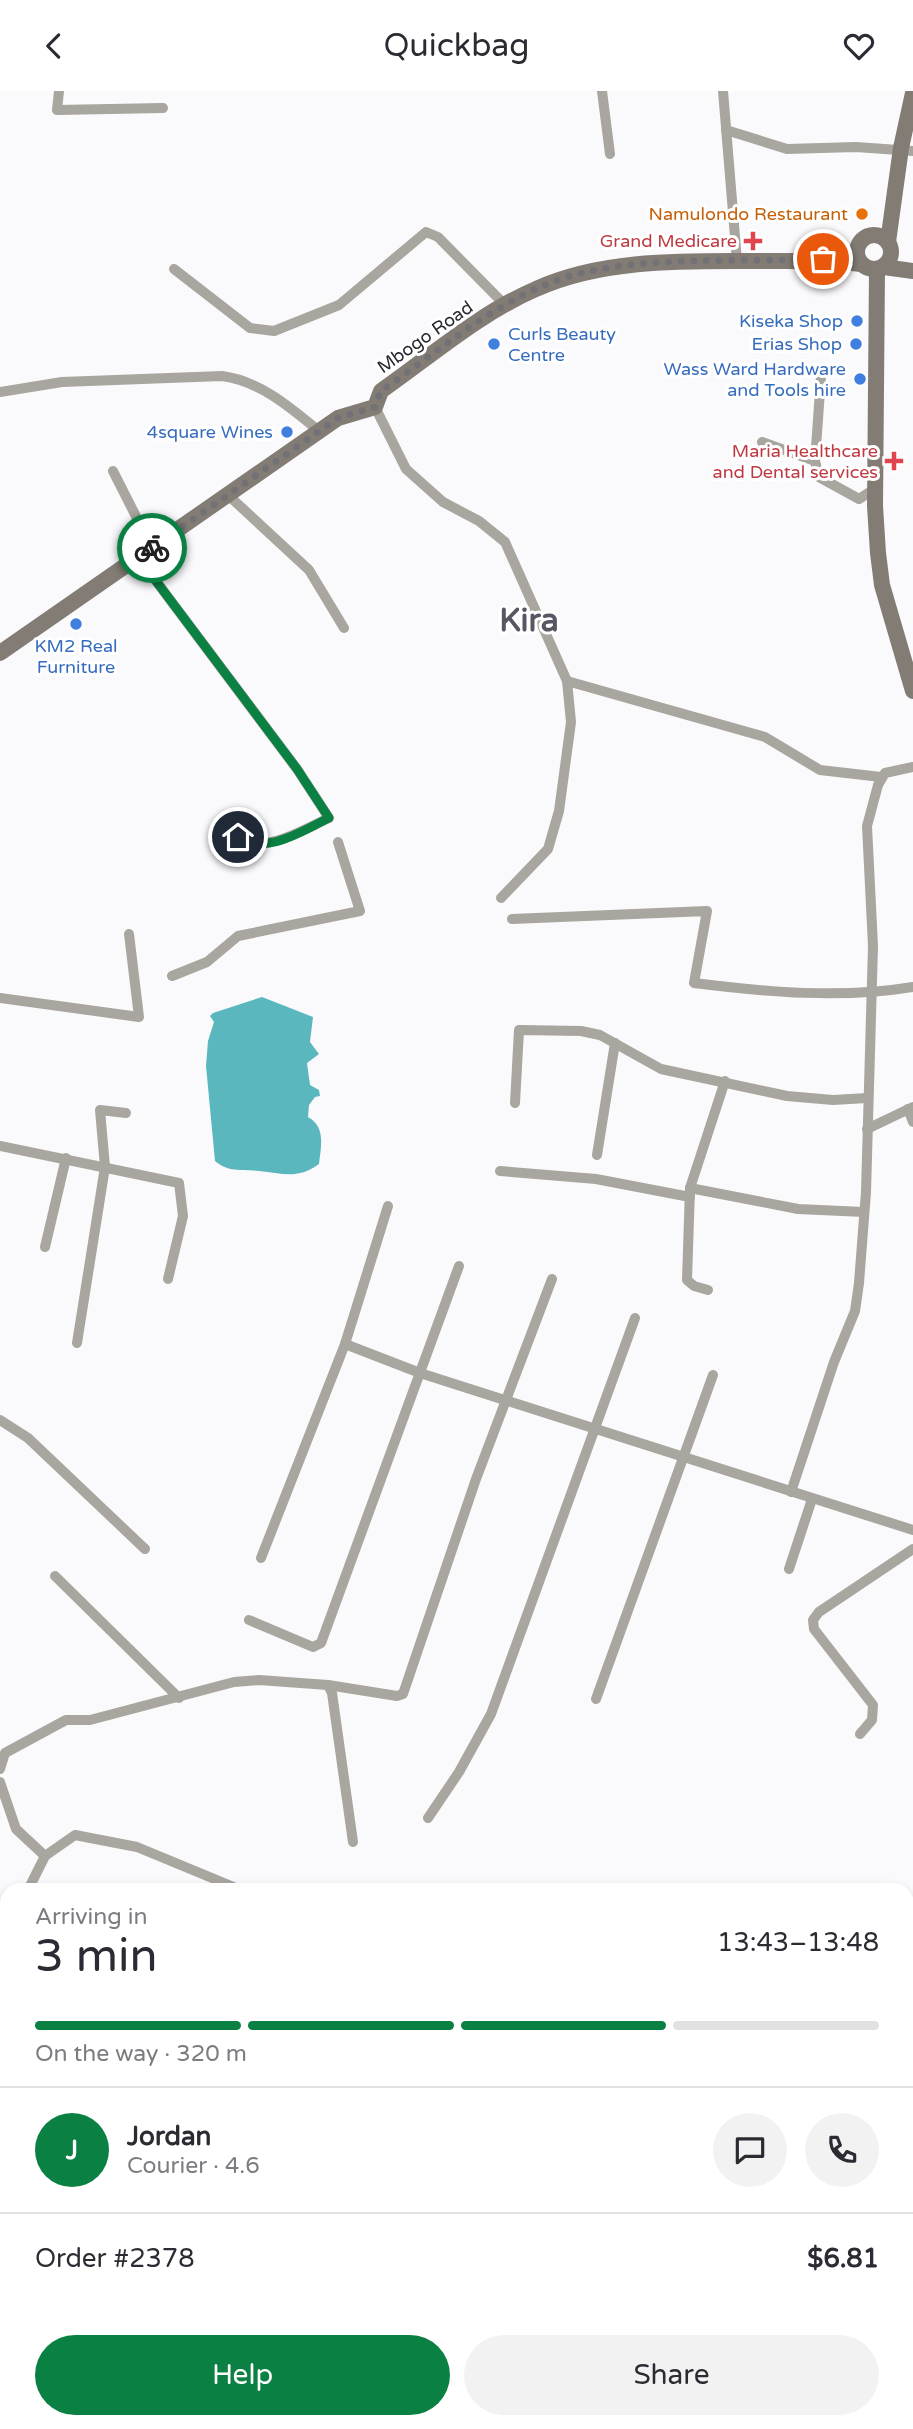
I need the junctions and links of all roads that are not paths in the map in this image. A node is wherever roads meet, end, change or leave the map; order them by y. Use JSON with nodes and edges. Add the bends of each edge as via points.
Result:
{"nodes":[{"id":1,"x":59,"y":91,"type":"edge"},
{"id":2,"x":602,"y":91,"type":"edge"},
{"id":3,"x":723,"y":91,"type":"edge"},
{"id":4,"x":913,"y":93,"type":"edge"},
{"id":5,"x":163,"y":108,"type":"dead end"},
{"id":6,"x":726,"y":130,"type":"junction"},
{"id":7,"x":907,"y":150,"type":"edge"},
{"id":8,"x":610,"y":154,"type":"dead end"},
{"id":9,"x":892,"y":204,"type":"junction"},
{"id":10,"x":864,"y":240,"type":"junction"},
{"id":11,"x":823,"y":259,"type":"junction"},
{"id":12,"x":880,"y":259,"type":"junction"},
{"id":13,"x":737,"y":261,"type":"junction"},
{"id":14,"x":174,"y":269,"type":"dead end"},
{"id":15,"x":912,"y":271,"type":"edge"},
{"id":16,"x":505,"y":305,"type":"junction"},
{"id":17,"x":821,"y":377,"type":"dead end"},
{"id":18,"x":0,"y":392,"type":"edge"},
{"id":19,"x":375,"y":407,"type":"junction"},
{"id":20,"x":319,"y":431,"type":"junction"},
{"id":21,"x":762,"y":442,"type":"dead end"},
{"id":22,"x":815,"y":461,"type":"junction"},
{"id":23,"x":113,"y":471,"type":"dead end"},
{"id":24,"x":876,"y":488,"type":"junction"},
{"id":25,"x":228,"y":495,"type":"junction"},
{"id":26,"x":152,"y":548,"type":"junction"},
{"id":27,"x":138,"y":557,"type":"junction"},
{"id":28,"x":344,"y":628,"type":"dead end"},
{"id":29,"x":0,"y":653,"type":"edge"},
{"id":30,"x":567,"y":681,"type":"junction"},
{"id":31,"x":913,"y":691,"type":"edge"},
{"id":32,"x":913,"y":767,"type":"edge"},
{"id":33,"x":881,"y":777,"type":"junction"},
{"id":34,"x":228,"y":819,"type":"dead end"},
{"id":35,"x":338,"y":842,"type":"dead end"},
{"id":36,"x":501,"y":898,"type":"dead end"},
{"id":37,"x":512,"y":919,"type":"dead end"},
{"id":38,"x":129,"y":934,"type":"dead end"},
{"id":39,"x":172,"y":976,"type":"dead end"},
{"id":40,"x":913,"y":987,"type":"edge"},
{"id":41,"x":870,"y":994,"type":"junction"},
{"id":42,"x":0,"y":998,"type":"edge"},
{"id":43,"x":615,"y":1043,"type":"junction"},
{"id":44,"x":726,"y":1081,"type":"junction"},
{"id":45,"x":867,"y":1098,"type":"junction"},
{"id":46,"x":515,"y":1103,"type":"dead end"},
{"id":47,"x":910,"y":1108,"type":"edge"},
{"id":48,"x":126,"y":1113,"type":"dead end"},
{"id":49,"x":913,"y":1122,"type":"edge"},
{"id":50,"x":867,"y":1129,"type":"junction"},
{"id":51,"x":0,"y":1146,"type":"edge"},
{"id":52,"x":597,"y":1155,"type":"dead end"},
{"id":53,"x":66,"y":1158,"type":"junction"},
{"id":54,"x":105,"y":1167,"type":"junction"},
{"id":55,"x":500,"y":1171,"type":"dead end"},
{"id":56,"x":690,"y":1192,"type":"junction"},
{"id":57,"x":388,"y":1206,"type":"dead end"},
{"id":58,"x":864,"y":1212,"type":"junction"},
{"id":59,"x":45,"y":1247,"type":"dead end"},
{"id":60,"x":459,"y":1266,"type":"dead end"},
{"id":61,"x":168,"y":1279,"type":"dead end"},
{"id":62,"x":552,"y":1279,"type":"dead end"},
{"id":63,"x":708,"y":1290,"type":"dead end"},
{"id":64,"x":635,"y":1318,"type":"dead end"},
{"id":65,"x":77,"y":1343,"type":"dead end"},
{"id":66,"x":345,"y":1344,"type":"junction"},
{"id":67,"x":420,"y":1373,"type":"junction"},
{"id":68,"x":713,"y":1375,"type":"dead end"},
{"id":69,"x":507,"y":1401,"type":"junction"},
{"id":70,"x":0,"y":1420,"type":"edge"},
{"id":71,"x":596,"y":1430,"type":"junction"},
{"id":72,"x":684,"y":1456,"type":"junction"},
{"id":73,"x":791,"y":1492,"type":"junction"},
{"id":74,"x":812,"y":1499,"type":"junction"},
{"id":75,"x":913,"y":1530,"type":"edge"},
{"id":76,"x":145,"y":1549,"type":"dead end"},
{"id":77,"x":913,"y":1549,"type":"edge"},
{"id":78,"x":261,"y":1558,"type":"dead end"},
{"id":79,"x":789,"y":1569,"type":"dead end"},
{"id":80,"x":55,"y":1576,"type":"dead end"},
{"id":81,"x":249,"y":1620,"type":"dead end"},
{"id":82,"x":328,"y":1685,"type":"junction"},
{"id":83,"x":179,"y":1698,"type":"junction"},
{"id":84,"x":596,"y":1699,"type":"dead end"},
{"id":85,"x":860,"y":1734,"type":"dead end"},
{"id":86,"x":0,"y":1769,"type":"edge"},
{"id":87,"x":0,"y":1781,"type":"edge"},
{"id":88,"x":428,"y":1818,"type":"dead end"},
{"id":89,"x":353,"y":1842,"type":"dead end"},
{"id":90,"x":46,"y":1856,"type":"junction"},
{"id":91,"x":32,"y":1883,"type":"edge"},
{"id":92,"x":223,"y":1883,"type":"edge"}],
"edges":[{"from":1,"to":5,"type":"street","via":[[57,110]]},
{"from":2,"to":8,"type":"street"},
{"from":3,"to":6,"type":"street"},
{"from":4,"to":7,"type":"main road"},
{"from":6,"to":7,"type":"street","via":[[787,149]]},
{"from":6,"to":13,"type":"street"},
{"from":7,"to":9,"type":"main road"},
{"from":9,"to":10,"type":"main road"},
{"from":9,"to":12,"type":"main road"},
{"from":10,"to":11,"type":"main road","name":"Mbogo Road"},
{"from":10,"to":12,"type":"main road","via":[[877,235]]},
{"from":10,"to":12,"type":"main road","via":[[856,252]]},
{"from":11,"to":12,"type":"main road","name":"Mbogo Road"},
{"from":11,"to":13,"type":"main road","name":"Mbogo Road"},
{"from":12,"to":15,"type":"main road"},
{"from":12,"to":24,"type":"main road"},
{"from":13,"to":16,"type":"main road","name":"Mbogo Road","via":[[582,273],[534,289]]},
{"from":14,"to":16,"type":"street","via":[[250,328],[274,331],[338,305],[426,232],[438,236]]},
{"from":16,"to":19,"type":"main road","name":"Mbogo Road","via":[[381,391]]},
{"from":17,"to":22,"type":"street"},
{"from":18,"to":20,"type":"street","via":[[62,382],[222,376],[261,389]]},
{"from":19,"to":20,"type":"main road","via":[[338,418]]},
{"from":19,"to":30,"type":"street","via":[[406,470],[443,502],[479,520],[505,542]]},
{"from":20,"to":25,"type":"main road"},
{"from":21,"to":22,"type":"street"},
{"from":22,"to":24,"type":"street","via":[[819,477],[859,499]]},
{"from":23,"to":26,"type":"street"},
{"from":24,"to":31,"type":"main road","via":[[880,574]]},
{"from":25,"to":26,"type":"main road"},
{"from":25,"to":28,"type":"street","via":[[309,570]]},
{"from":26,"to":27,"type":"main road"},
{"from":27,"to":29,"type":"main road"},
{"from":27,"to":34,"type":"street","via":[[329,818],[260,845],[238,837]]},
{"from":30,"to":33,"type":"street","via":[[765,737],[820,770]]},
{"from":30,"to":36,"type":"street","via":[[571,722],[559,811],[548,849]]},
{"from":32,"to":33,"type":"street"},
{"from":33,"to":41,"type":"street","via":[[867,826],[873,946]]},
{"from":35,"to":39,"type":"street","via":[[360,911],[238,936],[207,963]]},
{"from":37,"to":41,"type":"street","via":[[708,911],[694,983],[752,991]]},
{"from":38,"to":42,"type":"street","via":[[139,1017]]},
{"from":40,"to":41,"type":"street"},
{"from":41,"to":45,"type":"street"},
{"from":43,"to":44,"type":"street","via":[[661,1069]]},
{"from":43,"to":46,"type":"street","via":[[581,1031],[519,1030]]},
{"from":43,"to":52,"type":"street"},
{"from":44,"to":45,"type":"street","via":[[787,1096]]},
{"from":44,"to":56,"type":"street"},
{"from":45,"to":50,"type":"street"},
{"from":47,"to":49,"type":"street"},
{"from":47,"to":50,"type":"street"},
{"from":48,"to":54,"type":"street","via":[[100,1110]]},
{"from":50,"to":58,"type":"street"},
{"from":51,"to":53,"type":"street"},
{"from":53,"to":54,"type":"street"},
{"from":53,"to":59,"type":"street"},
{"from":54,"to":61,"type":"street","via":[[179,1183],[183,1216]]},
{"from":54,"to":65,"type":"street"},
{"from":55,"to":56,"type":"street"},
{"from":56,"to":58,"type":"street","via":[[798,1209]]},
{"from":56,"to":63,"type":"street","via":[[687,1280]]},
{"from":57,"to":66,"type":"street"},
{"from":58,"to":73,"type":"street","via":[[855,1311]]},
{"from":60,"to":67,"type":"street"},
{"from":62,"to":69,"type":"street"},
{"from":64,"to":71,"type":"street"},
{"from":66,"to":67,"type":"street"},
{"from":66,"to":78,"type":"street"},
{"from":67,"to":69,"type":"street"},
{"from":67,"to":81,"type":"street","via":[[321,1643],[313,1647]]},
{"from":68,"to":72,"type":"street"},
{"from":69,"to":71,"type":"street"},
{"from":69,"to":82,"type":"street","via":[[404,1692],[397,1696]]},
{"from":70,"to":76,"type":"street","via":[[28,1438]]},
{"from":71,"to":72,"type":"street"},
{"from":71,"to":88,"type":"street","via":[[491,1714]]},
{"from":72,"to":73,"type":"street"},
{"from":72,"to":84,"type":"street"},
{"from":73,"to":74,"type":"street"},
{"from":74,"to":75,"type":"street"},
{"from":74,"to":79,"type":"street"},
{"from":77,"to":85,"type":"street","via":[[819,1612],[813,1621],[814,1629],[873,1705],[872,1720]]},
{"from":80,"to":83,"type":"street"},
{"from":82,"to":83,"type":"street","via":[[234,1682]]},
{"from":82,"to":89,"type":"street"},
{"from":83,"to":86,"type":"street","via":[[90,1720],[66,1720],[5,1753]]},
{"from":87,"to":90,"type":"street","via":[[16,1829]]},
{"from":90,"to":91,"type":"street"},
{"from":90,"to":92,"type":"street","via":[[75,1835],[137,1847]]}]}
